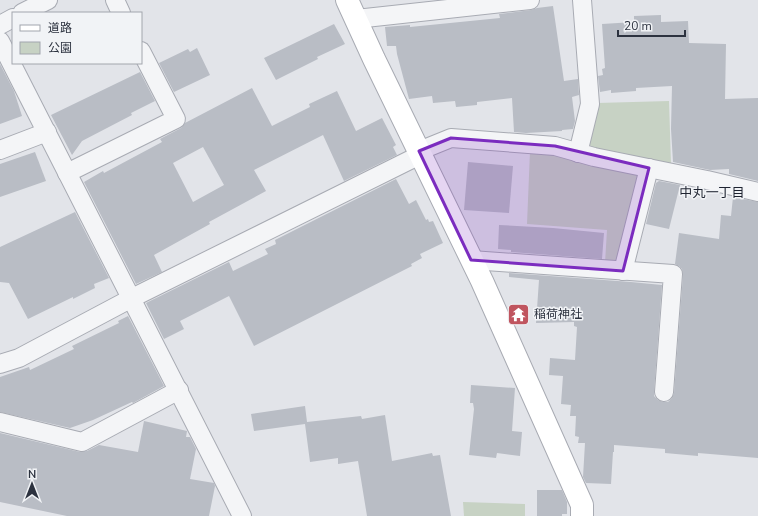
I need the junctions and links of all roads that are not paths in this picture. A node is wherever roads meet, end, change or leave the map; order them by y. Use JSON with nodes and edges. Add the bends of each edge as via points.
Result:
{"nodes":[{"id":1,"x":48,"y":0,"type":"edge"},
{"id":2,"x":115,"y":0,"type":"edge"},
{"id":3,"x":347,"y":0,"type":"edge"},
{"id":4,"x":530,"y":0,"type":"edge"},
{"id":5,"x":582,"y":0,"type":"edge"},
{"id":6,"x":433,"y":5,"type":"edge"},
{"id":7,"x":24,"y":12,"type":"edge"},
{"id":8,"x":121,"y":12,"type":"edge"},
{"id":9,"x":12,"y":18,"type":"edge"},
{"id":10,"x":356,"y":19,"type":"junction"},
{"id":11,"x":0,"y":24,"type":"edge"},
{"id":12,"x":0,"y":41,"type":"edge"},
{"id":13,"x":142,"y":53,"type":"edge"},
{"id":14,"x":47,"y":132,"type":"junction"},
{"id":15,"x":0,"y":150,"type":"edge"},
{"id":16,"x":420,"y":153,"type":"junction"},
{"id":17,"x":578,"y":153,"type":"junction"},
{"id":18,"x":648,"y":168,"type":"junction"},
{"id":19,"x":67,"y":173,"type":"junction"},
{"id":20,"x":758,"y":192,"type":"edge"},
{"id":21,"x":471,"y":260,"type":"junction"},
{"id":22,"x":623,"y":271,"type":"junction"},
{"id":23,"x":132,"y":298,"type":"junction"},
{"id":24,"x":0,"y":364,"type":"edge"},
{"id":25,"x":179,"y":390,"type":"junction"},
{"id":26,"x":664,"y":392,"type":"dead end"},
{"id":27,"x":0,"y":422,"type":"edge"},
{"id":28,"x":242,"y":516,"type":"edge"},
{"id":29,"x":582,"y":516,"type":"edge"}],
"edges":[{"from":1,"to":7,"type":"street"},
{"from":2,"to":8,"type":"street"},
{"from":3,"to":10,"type":"street"},
{"from":4,"to":6,"type":"street"},
{"from":5,"to":17,"type":"street","via":[[590,104]]},
{"from":6,"to":10,"type":"street"},
{"from":9,"to":11,"type":"street"},
{"from":10,"to":16,"type":"street"},
{"from":12,"to":14,"type":"street"},
{"from":13,"to":19,"type":"street","via":[[176,119]]},
{"from":14,"to":15,"type":"street"},
{"from":14,"to":19,"type":"street"},
{"from":16,"to":17,"type":"street","via":[[451,138],[555,146]]},
{"from":16,"to":21,"type":"street"},
{"from":16,"to":23,"type":"street"},
{"from":17,"to":18,"type":"street"},
{"from":18,"to":20,"type":"street"},
{"from":18,"to":22,"type":"street"},
{"from":19,"to":23,"type":"street"},
{"from":21,"to":22,"type":"street"},
{"from":21,"to":29,"type":"street","via":[[582,505]]},
{"from":22,"to":26,"type":"street","via":[[673,274]]},
{"from":23,"to":24,"type":"street","via":[[19,358]]},
{"from":23,"to":25,"type":"street"},
{"from":25,"to":27,"type":"street","via":[[82,442]]},
{"from":25,"to":28,"type":"street"}]}
